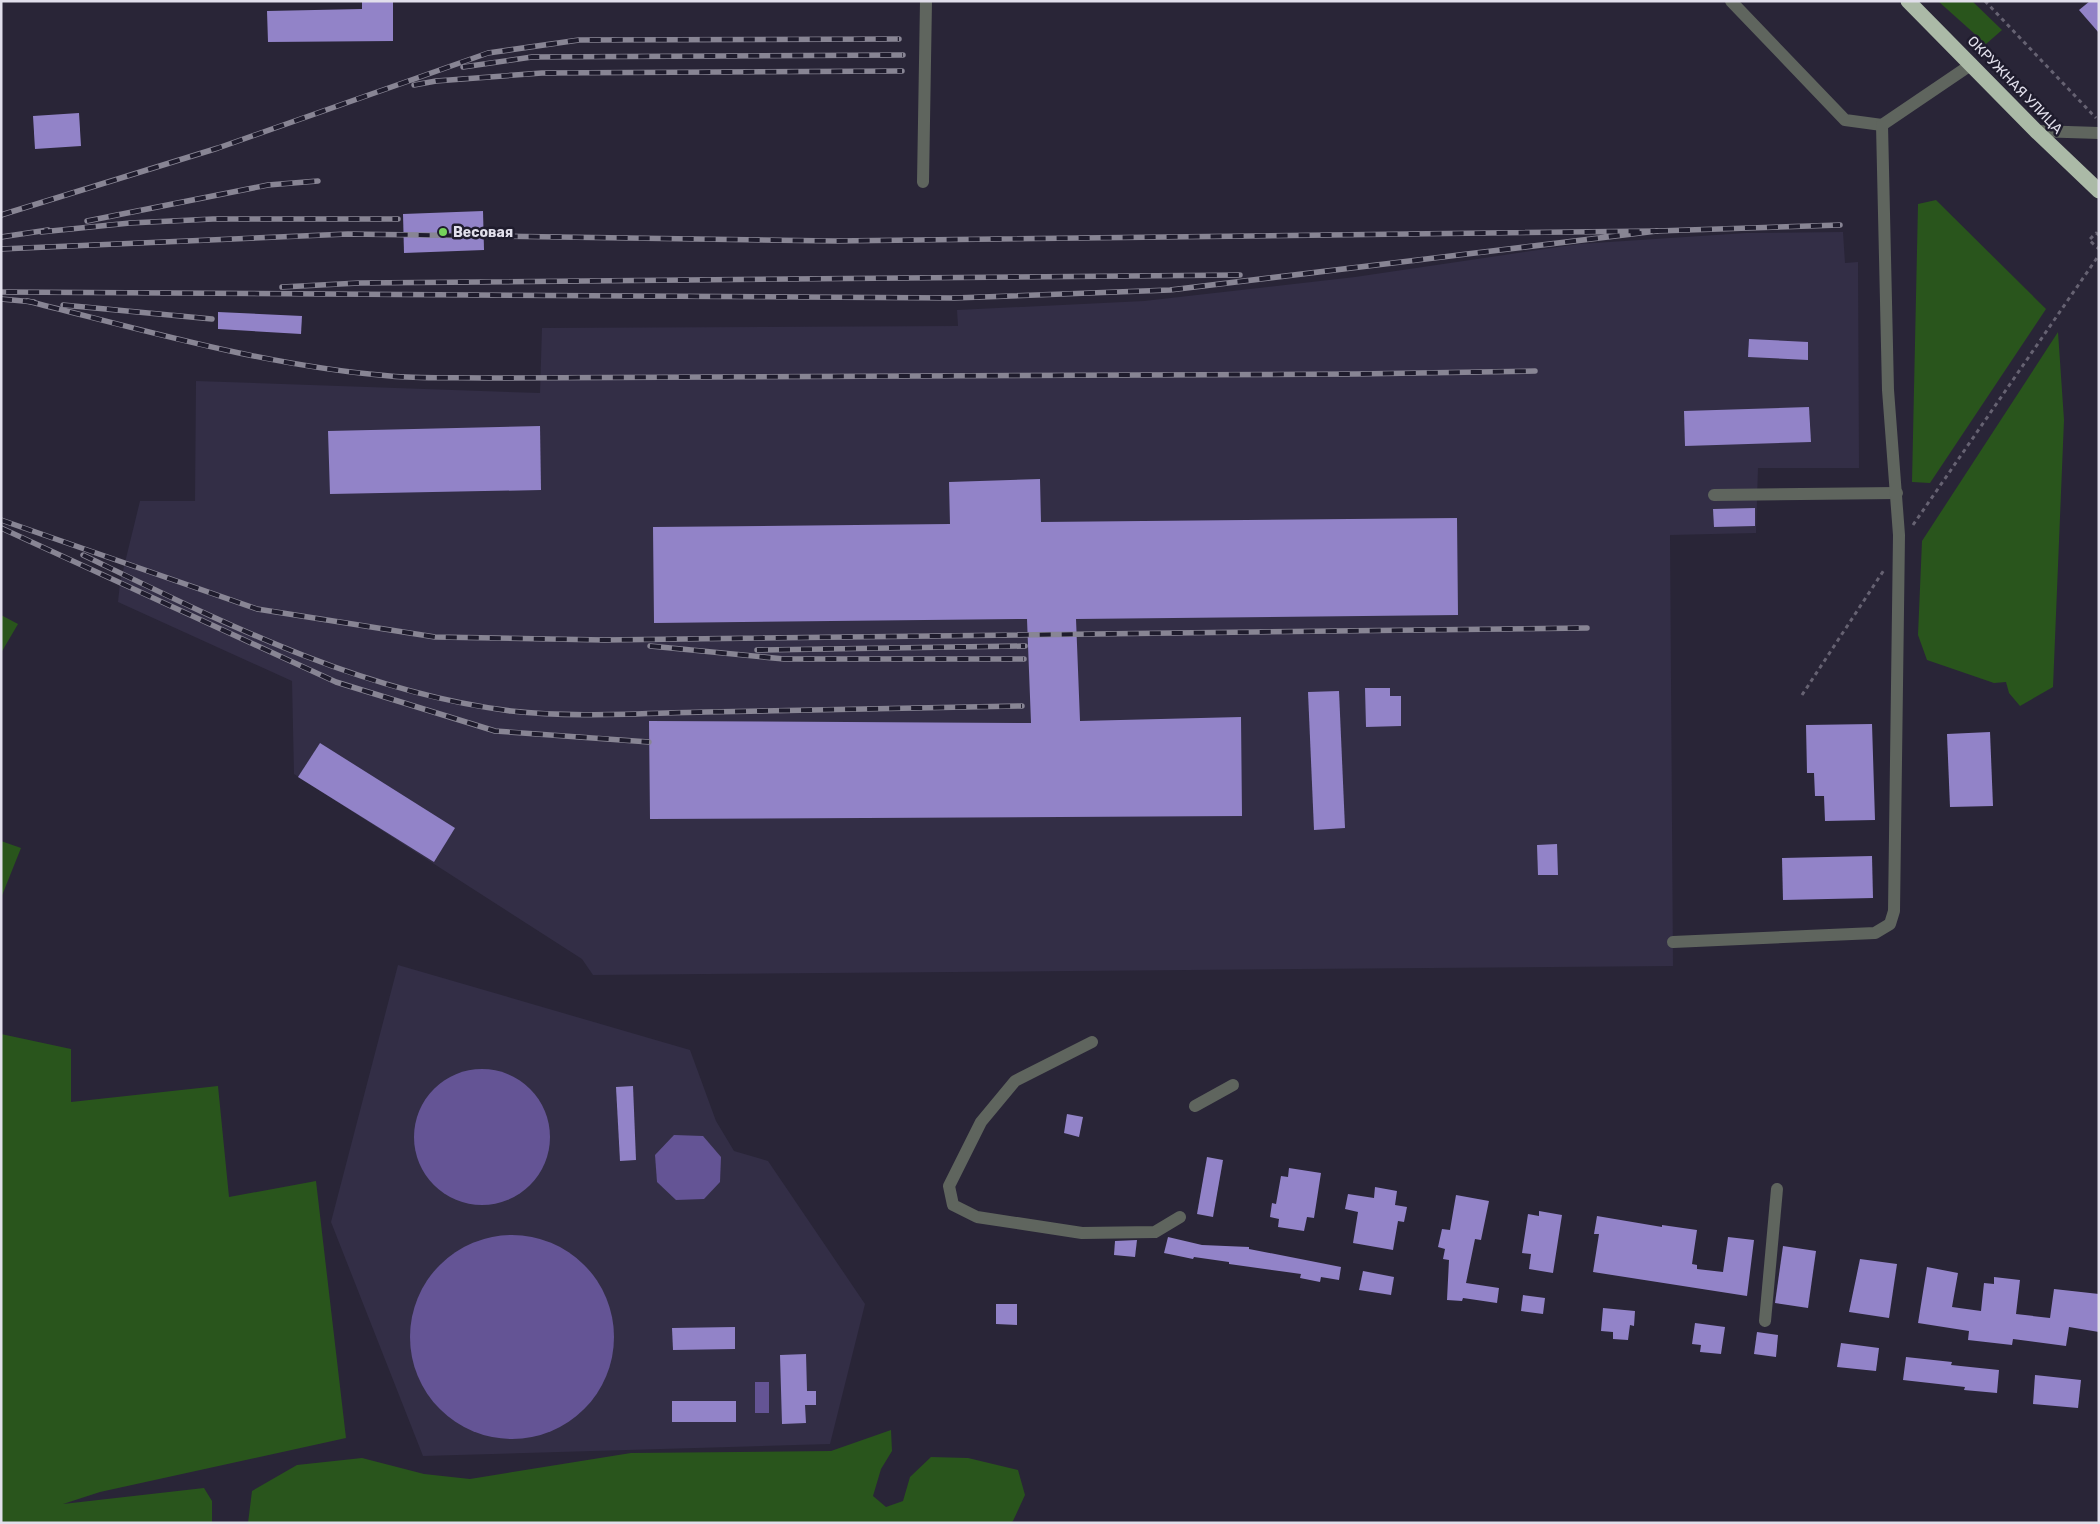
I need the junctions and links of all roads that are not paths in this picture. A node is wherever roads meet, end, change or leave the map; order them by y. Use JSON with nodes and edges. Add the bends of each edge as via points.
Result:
{"nodes":[{"id":1,"x":926,"y":1,"type":"edge"},
{"id":2,"x":1731,"y":1,"type":"edge"},
{"id":3,"x":1908,"y":1,"type":"edge"},
{"id":4,"x":1972,"y":64,"type":"junction"},
{"id":5,"x":1882,"y":125,"type":"junction"},
{"id":6,"x":2036,"y":131,"type":"junction"},
{"id":7,"x":2099,"y":132,"type":"edge"},
{"id":8,"x":923,"y":182,"type":"dead end"},
{"id":9,"x":2099,"y":191,"type":"edge"},
{"id":10,"x":1897,"y":493,"type":"junction"},
{"id":11,"x":1714,"y":495,"type":"dead end"},
{"id":12,"x":1673,"y":942,"type":"dead end"},
{"id":13,"x":1092,"y":1042,"type":"dead end"},
{"id":14,"x":1232,"y":1085,"type":"dead end"},
{"id":15,"x":1194,"y":1106,"type":"dead end"},
{"id":16,"x":1777,"y":1189,"type":"dead end"},
{"id":17,"x":1180,"y":1217,"type":"dead end"},
{"id":18,"x":1765,"y":1321,"type":"dead end"}],
"edges":[{"from":1,"to":8,"type":"street"},
{"from":2,"to":5,"type":"street","via":[[1845,120]]},
{"from":3,"to":4,"type":"highway","name":"ОКРУЖНАЯ УЛИЦА"},
{"from":4,"to":5,"type":"street"},
{"from":4,"to":6,"type":"highway","name":"ОКРУЖНАЯ УЛИЦА"},
{"from":5,"to":10,"type":"street","via":[[1888,390]]},
{"from":6,"to":7,"type":"street"},
{"from":6,"to":9,"type":"highway","name":"ОКРУЖНАЯ УЛИЦА"},
{"from":10,"to":11,"type":"street"},
{"from":10,"to":12,"type":"street","via":[[1894,911],[1890,924],[1875,933]]},
{"from":13,"to":17,"type":"street","via":[[1015,1082],[981,1122],[949,1186],[954,1205],[977,1217],[1082,1233],[1155,1232]]},
{"from":14,"to":15,"type":"street"},
{"from":16,"to":18,"type":"street"}]}
